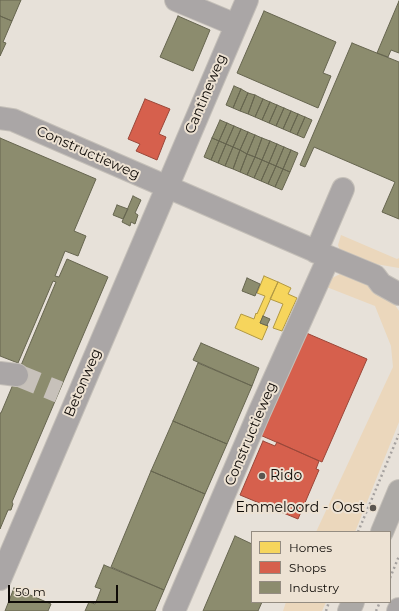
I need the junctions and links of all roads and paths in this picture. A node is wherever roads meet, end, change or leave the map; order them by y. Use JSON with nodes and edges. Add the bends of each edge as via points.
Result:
{"nodes":[{"id":1,"x":176,"y":0,"type":"edge"},
{"id":2,"x":247,"y":0,"type":"edge"},
{"id":3,"x":236,"y":26,"type":"junction"},
{"id":4,"x":0,"y":118,"type":"edge"},
{"id":5,"x":166,"y":188,"type":"junction"},
{"id":6,"x":343,"y":189,"type":"dead end"},
{"id":7,"x":322,"y":254,"type":"junction"},
{"id":8,"x":375,"y":276,"type":"junction"},
{"id":9,"x":399,"y":278,"type":"edge"},
{"id":10,"x":399,"y":294,"type":"edge"},
{"id":11,"x":399,"y":434,"type":"edge"},
{"id":12,"x":389,"y":480,"type":"edge"},
{"id":13,"x":359,"y":531,"type":"edge"},
{"id":14,"x":382,"y":531,"type":"edge"},
{"id":15,"x":399,"y":556,"type":"edge"},
{"id":16,"x":391,"y":576,"type":"edge"},
{"id":17,"x":0,"y":579,"type":"edge"},
{"id":18,"x":174,"y":611,"type":"edge"}],
"edges":[{"from":1,"to":3,"type":"street"},
{"from":2,"to":3,"type":"street","name":"Cantineweg"},
{"from":3,"to":5,"type":"street","name":"Cantineweg"},
{"from":4,"to":5,"type":"street","name":"Constructieweg","via":[[13,120]]},
{"from":5,"to":7,"type":"street","name":"Constructieweg"},
{"from":5,"to":17,"type":"street","name":"Betonweg","via":[[67,396]]},
{"from":6,"to":7,"type":"street"},
{"from":7,"to":8,"type":"street","name":"Constructieweg"},
{"from":7,"to":18,"type":"street","name":"Constructieweg","via":[[259,413]]},
{"from":8,"to":9,"type":"street","name":"Constructieweg","via":[[385,274]]},
{"from":8,"to":10,"type":"street","name":"Constructieweg","via":[[381,284]]},
{"from":11,"to":12,"type":"path"},
{"from":12,"to":13,"type":"path"},
{"from":12,"to":14,"type":"main road"},
{"from":15,"to":16,"type":"path"}]}
